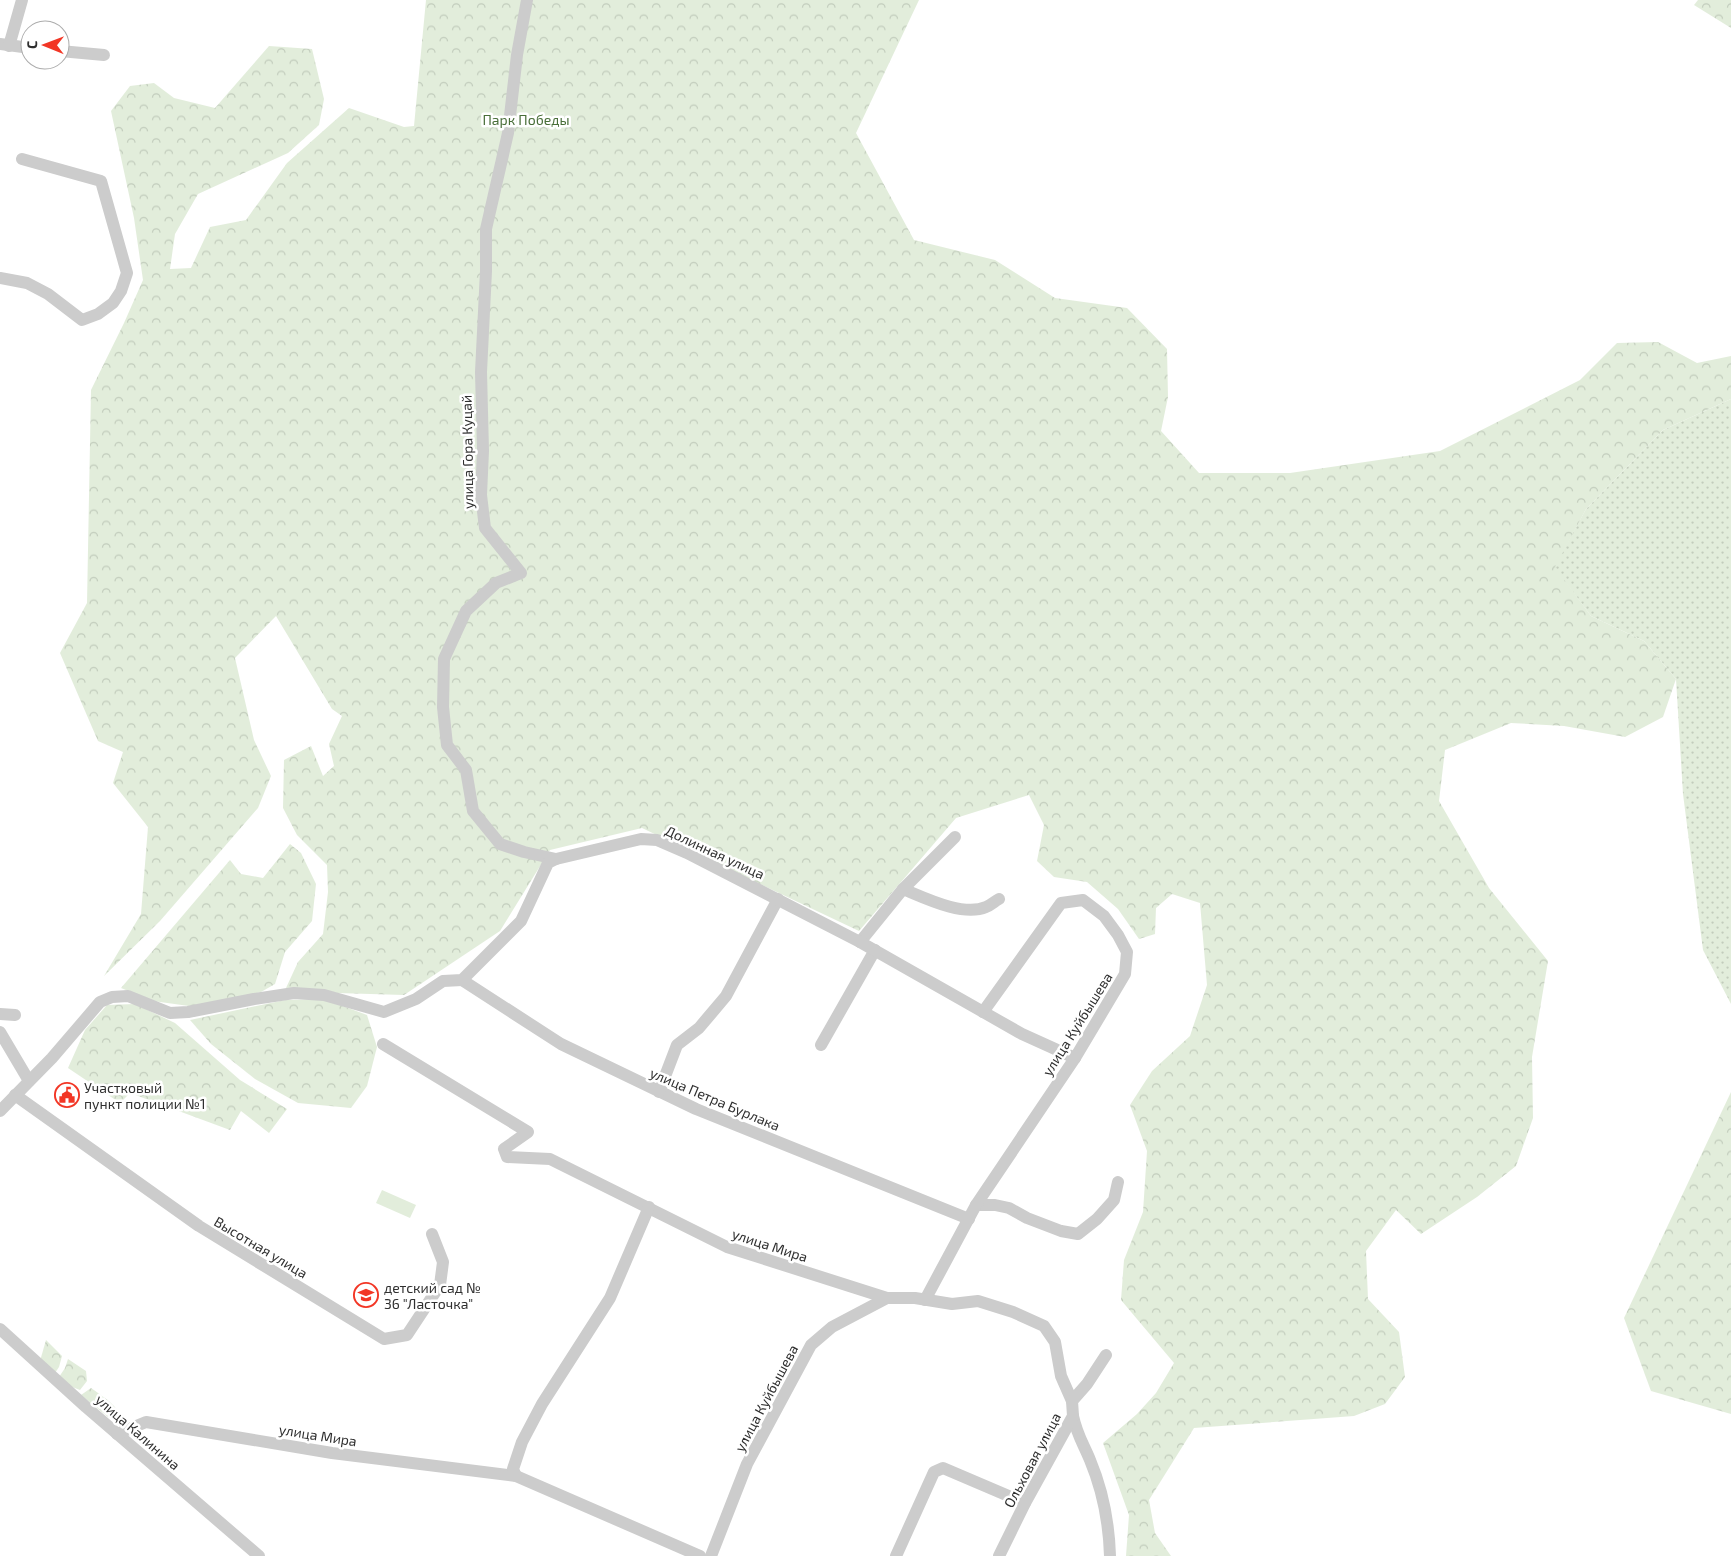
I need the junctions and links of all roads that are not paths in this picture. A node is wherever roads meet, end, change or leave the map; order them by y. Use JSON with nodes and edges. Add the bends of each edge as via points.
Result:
{"nodes":[{"id":1,"x":22,"y":0,"type":"edge"},
{"id":2,"x":527,"y":0,"type":"edge"},
{"id":3,"x":4,"y":46,"type":"edge"},
{"id":4,"x":20,"y":47,"type":"edge"},
{"id":5,"x":70,"y":52,"type":"edge"},
{"id":6,"x":104,"y":55,"type":"dead end"},
{"id":7,"x":22,"y":159,"type":"dead end"},
{"id":8,"x":0,"y":278,"type":"edge"},
{"id":9,"x":955,"y":837,"type":"dead end"},
{"id":10,"x":556,"y":859,"type":"junction"},
{"id":11,"x":903,"y":889,"type":"junction"},
{"id":12,"x":778,"y":899,"type":"junction"},
{"id":13,"x":1000,"y":899,"type":"dead end"},
{"id":14,"x":860,"y":942,"type":"junction"},
{"id":15,"x":875,"y":950,"type":"junction"},
{"id":16,"x":462,"y":980,"type":"junction"},
{"id":17,"x":983,"y":1012,"type":"junction"},
{"id":18,"x":0,"y":1014,"type":"edge"},
{"id":19,"x":15,"y":1015,"type":"dead end"},
{"id":20,"x":0,"y":1032,"type":"edge"},
{"id":21,"x":383,"y":1044,"type":"dead end"},
{"id":22,"x":821,"y":1045,"type":"dead end"},
{"id":23,"x":1075,"y":1058,"type":"junction"},
{"id":24,"x":29,"y":1081,"type":"junction"},
{"id":25,"x":659,"y":1092,"type":"junction"},
{"id":26,"x":15,"y":1096,"type":"junction"},
{"id":27,"x":0,"y":1111,"type":"edge"},
{"id":28,"x":1118,"y":1182,"type":"dead end"},
{"id":29,"x":976,"y":1205,"type":"junction"},
{"id":30,"x":649,"y":1208,"type":"junction"},
{"id":31,"x":969,"y":1219,"type":"junction"},
{"id":32,"x":432,"y":1234,"type":"dead end"},
{"id":33,"x":887,"y":1298,"type":"junction"},
{"id":34,"x":925,"y":1300,"type":"junction"},
{"id":35,"x":0,"y":1329,"type":"edge"},
{"id":36,"x":1106,"y":1355,"type":"dead end"},
{"id":37,"x":1072,"y":1400,"type":"junction"},
{"id":38,"x":1073,"y":1416,"type":"junction"},
{"id":39,"x":117,"y":1434,"type":"junction"},
{"id":40,"x":516,"y":1476,"type":"junction"},
{"id":41,"x":1025,"y":1503,"type":"junction"},
{"id":42,"x":259,"y":1556,"type":"edge"},
{"id":43,"x":700,"y":1556,"type":"edge"},
{"id":44,"x":711,"y":1556,"type":"edge"},
{"id":45,"x":896,"y":1556,"type":"edge"},
{"id":46,"x":999,"y":1556,"type":"edge"},
{"id":47,"x":1110,"y":1556,"type":"edge"}],
"edges":[{"from":1,"to":3,"type":"street"},
{"from":2,"to":10,"type":"street","name":"улица Гора Куцай","via":[[508,133],[486,229],[481,372],[484,528],[521,574],[496,583],[466,611],[444,659],[443,707],[447,745],[466,770],[473,810],[500,844]]},
{"from":3,"to":4,"type":"street"},
{"from":5,"to":6,"type":"street"},
{"from":7,"to":8,"type":"street","via":[[101,180],[127,272],[113,303],[82,320],[41,290],[27,283]]},
{"from":9,"to":11,"type":"street"},
{"from":10,"to":12,"type":"street","name":"Долинная улица","via":[[641,839],[657,840]]},
{"from":10,"to":16,"type":"street","via":[[548,863],[522,920]]},
{"from":11,"to":13,"type":"street","via":[[964,910],[985,908]]},
{"from":11,"to":14,"type":"street"},
{"from":12,"to":14,"type":"street","name":"Долинная улица"},
{"from":12,"to":25,"type":"street","via":[[726,996],[699,1028],[677,1045]]},
{"from":14,"to":15,"type":"street","name":"Долинная улица"},
{"from":15,"to":17,"type":"street","name":"Долинная улица"},
{"from":15,"to":22,"type":"street"},
{"from":16,"to":24,"type":"street","via":[[443,980],[416,999],[384,1012],[324,995],[294,993],[170,1013],[128,996],[112,997],[100,1002]]},
{"from":16,"to":25,"type":"street","name":"улица Петра Бурлака","via":[[561,1044]]},
{"from":17,"to":23,"type":"street","name":"Долинная улица"},
{"from":17,"to":23,"type":"street","name":"улица Куйбышева","via":[[1061,903],[1083,900],[1104,916],[1127,952],[1125,974]]},
{"from":18,"to":19,"type":"street"},
{"from":20,"to":24,"type":"street"},
{"from":21,"to":30,"type":"street","name":"улица Мира","via":[[528,1132],[504,1149],[507,1157],[550,1160]]},
{"from":23,"to":29,"type":"street","name":"улица Куйбышева"},
{"from":24,"to":26,"type":"street"},
{"from":25,"to":31,"type":"street","name":"улица Петра Бурлака"},
{"from":26,"to":27,"type":"street"},
{"from":26,"to":32,"type":"street","name":"Высотная улица","via":[[199,1226],[384,1338],[406,1335],[440,1285],[443,1262]]},
{"from":28,"to":29,"type":"street","via":[[1114,1200],[1078,1234],[1061,1231],[995,1204]]},
{"from":29,"to":31,"type":"street","name":"улица Куйбышева"},
{"from":30,"to":33,"type":"street","name":"улица Мира","via":[[727,1247]]},
{"from":30,"to":40,"type":"street","via":[[610,1298],[542,1404],[522,1442],[513,1469]]},
{"from":31,"to":34,"type":"street","name":"улица Куйбышева"},
{"from":33,"to":34,"type":"street","name":"улица Куйбышева"},
{"from":33,"to":44,"type":"street","name":"улица Куйбышева","via":[[832,1327],[811,1345],[747,1464]]},
{"from":34,"to":37,"type":"street","name":"улица Куйбышева","via":[[952,1304],[978,1301],[1044,1326],[1055,1342],[1061,1376]]},
{"from":35,"to":39,"type":"street","name":"улица Калинина"},
{"from":36,"to":37,"type":"street","name":"Ольховая улица"},
{"from":37,"to":38,"type":"street","name":"Ольховая улица"},
{"from":38,"to":41,"type":"street","name":"Ольховая улица"},
{"from":38,"to":47,"type":"street","via":[[1076,1433],[1090,1460],[1105,1503]]},
{"from":39,"to":40,"type":"street","name":"улица Мира","via":[[146,1422],[332,1453]]},
{"from":39,"to":42,"type":"street","name":"улица Калинина"},
{"from":40,"to":43,"type":"street","name":"улица Мира"},
{"from":41,"to":45,"type":"street","via":[[943,1468],[934,1472]]},
{"from":41,"to":46,"type":"street","name":"Ольховая улица"}]}
